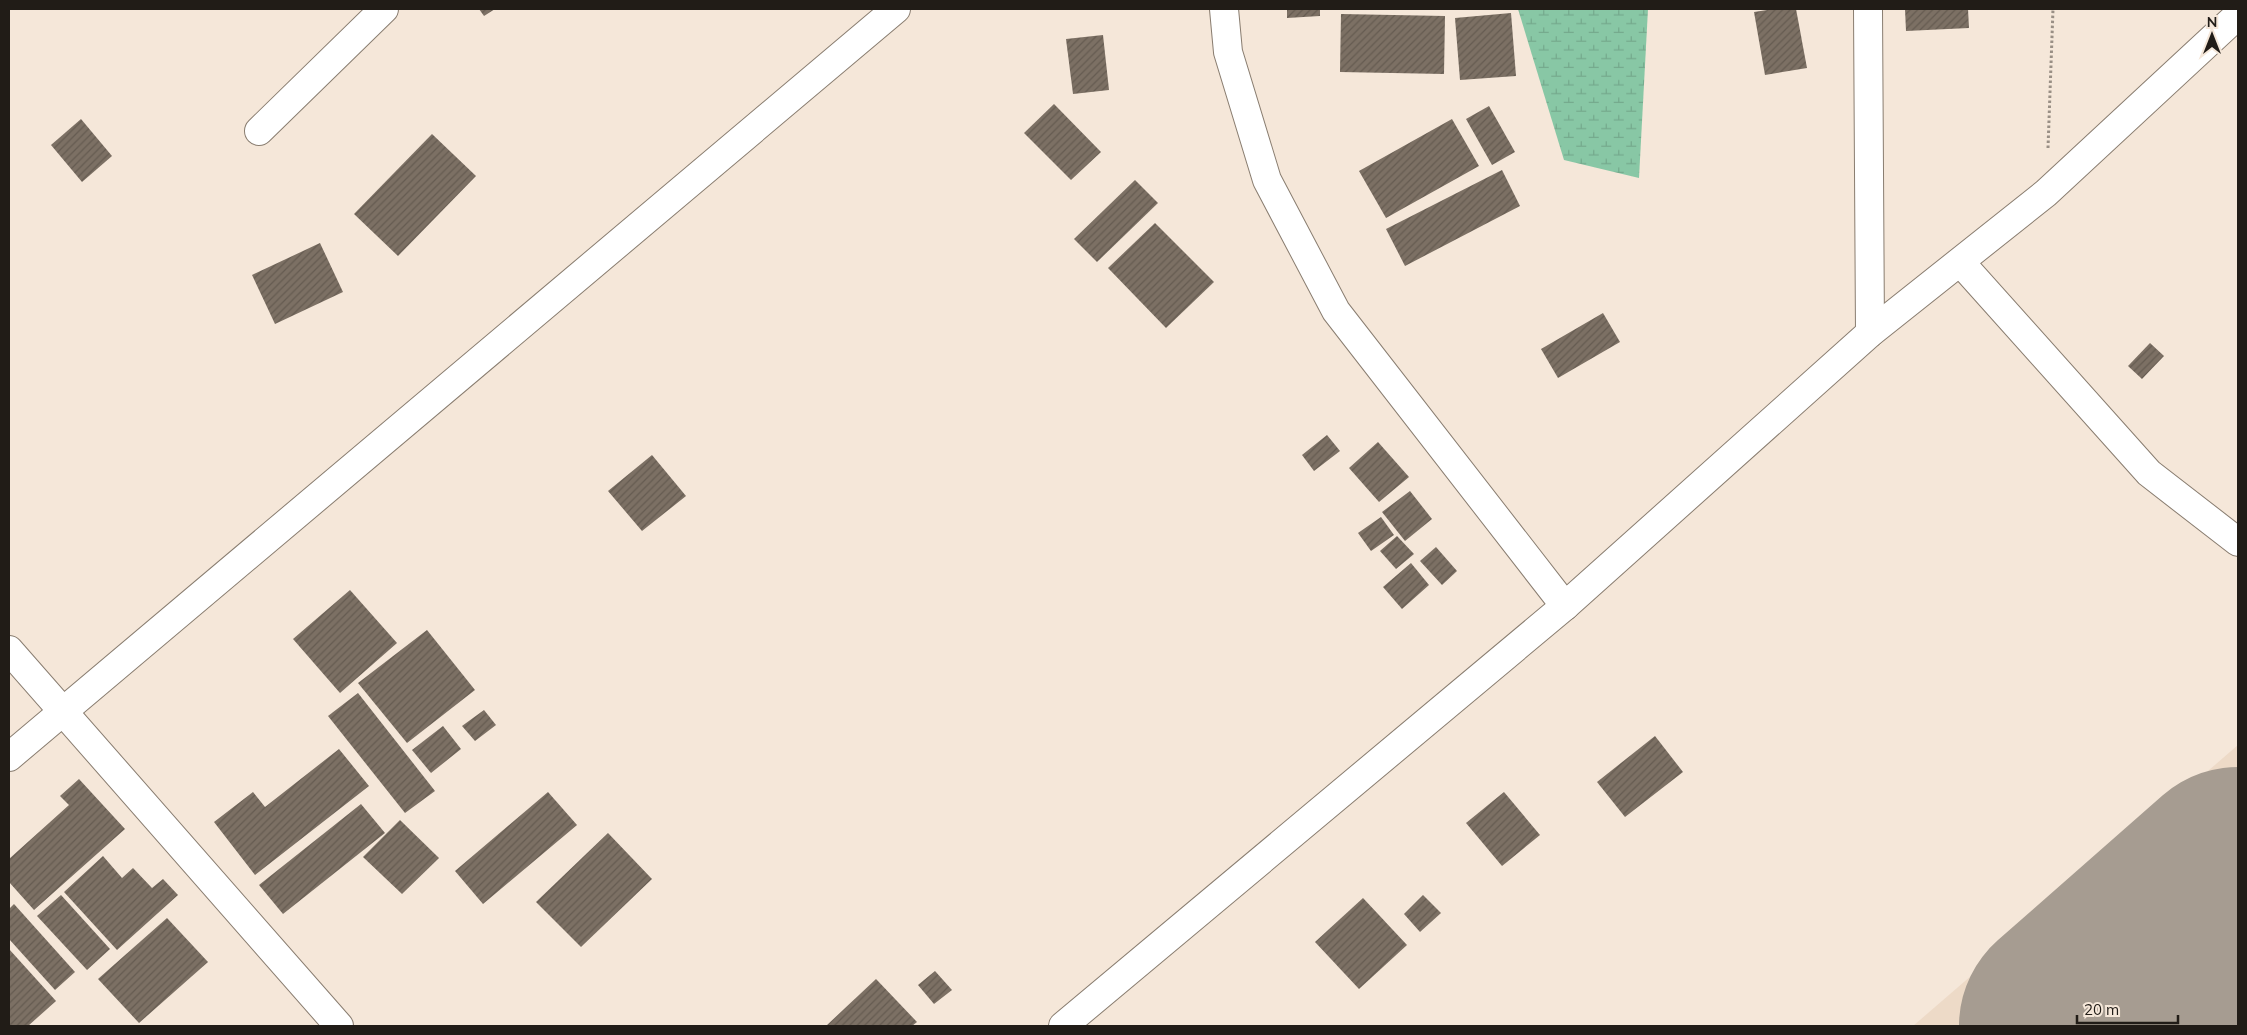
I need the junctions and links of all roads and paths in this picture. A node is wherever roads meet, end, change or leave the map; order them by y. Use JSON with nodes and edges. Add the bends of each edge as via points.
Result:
{"nodes":[{"id":1,"x":384,"y":9,"type":"edge"},
{"id":2,"x":896,"y":9,"type":"edge"},
{"id":3,"x":1224,"y":9,"type":"edge"},
{"id":4,"x":1868,"y":9,"type":"edge"},
{"id":5,"x":2054,"y":9,"type":"edge"},
{"id":6,"x":2238,"y":15,"type":"edge"},
{"id":7,"x":258,"y":131,"type":"dead end"},
{"id":8,"x":2046,"y":193,"type":"junction"},
{"id":9,"x":1961,"y":263,"type":"junction"},
{"id":10,"x":1870,"y":333,"type":"junction"},
{"id":11,"x":2238,"y":542,"type":"edge"},
{"id":12,"x":1565,"y":606,"type":"junction"},
{"id":13,"x":9,"y":650,"type":"edge"},
{"id":14,"x":64,"y":711,"type":"junction"},
{"id":15,"x":9,"y":757,"type":"edge"},
{"id":16,"x":339,"y":1026,"type":"edge"},
{"id":17,"x":1063,"y":1026,"type":"edge"}],
"edges":[{"from":1,"to":7,"type":"street"},
{"from":2,"to":14,"type":"street"},
{"from":3,"to":12,"type":"street","via":[[1228,52],[1267,180],[1336,311]]},
{"from":4,"to":10,"type":"street"},
{"from":5,"to":8,"type":"path"},
{"from":6,"to":8,"type":"street"},
{"from":8,"to":9,"type":"street"},
{"from":9,"to":10,"type":"street"},
{"from":9,"to":11,"type":"street","via":[[2149,473]]},
{"from":10,"to":12,"type":"street"},
{"from":12,"to":17,"type":"street"},
{"from":13,"to":14,"type":"street"},
{"from":14,"to":15,"type":"street"},
{"from":14,"to":16,"type":"street"}]}
